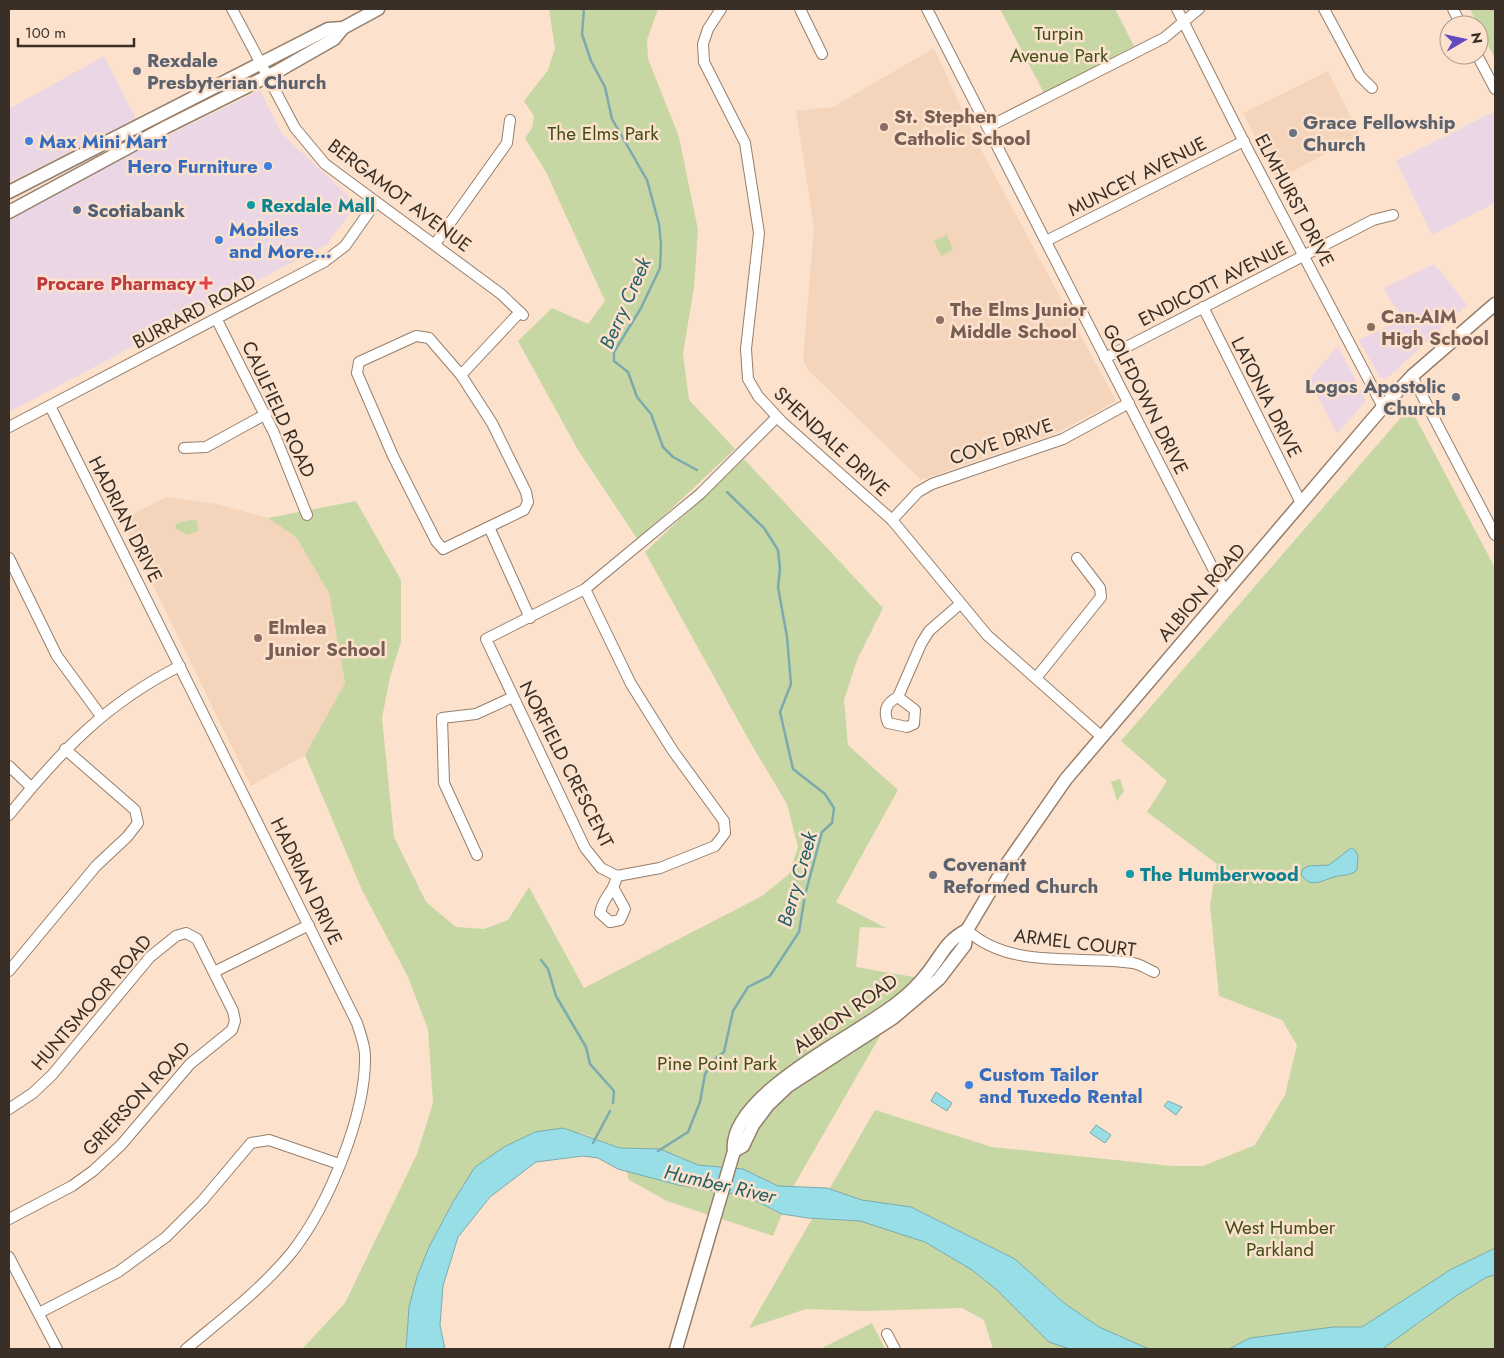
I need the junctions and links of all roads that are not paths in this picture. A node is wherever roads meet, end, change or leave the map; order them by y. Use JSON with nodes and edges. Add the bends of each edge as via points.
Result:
{"nodes":[{"id":1,"x":232,"y":9,"type":"edge"},
{"id":2,"x":378,"y":9,"type":"edge"},
{"id":3,"x":721,"y":9,"type":"edge"},
{"id":4,"x":800,"y":9,"type":"edge"},
{"id":5,"x":928,"y":9,"type":"edge"},
{"id":6,"x":1177,"y":9,"type":"edge"},
{"id":7,"x":1200,"y":9,"type":"edge"},
{"id":8,"x":1324,"y":9,"type":"edge"},
{"id":9,"x":1184,"y":22,"type":"junction"},
{"id":10,"x":343,"y":28,"type":"junction"},
{"id":11,"x":822,"y":54,"type":"dead end"},
{"id":12,"x":260,"y":64,"type":"junction"},
{"id":13,"x":1482,"y":65,"type":"edge"},
{"id":14,"x":267,"y":77,"type":"junction"},
{"id":15,"x":1372,"y":88,"type":"dead end"},
{"id":16,"x":1495,"y":89,"type":"edge"},
{"id":17,"x":510,"y":120,"type":"dead end"},
{"id":18,"x":988,"y":127,"type":"junction"},
{"id":19,"x":1244,"y":141,"type":"junction"},
{"id":20,"x":9,"y":192,"type":"edge"},
{"id":21,"x":376,"y":202,"type":"junction"},
{"id":22,"x":9,"y":212,"type":"edge"},
{"id":23,"x":1393,"y":215,"type":"dead end"},
{"id":24,"x":1046,"y":241,"type":"junction"},
{"id":25,"x":435,"y":244,"type":"junction"},
{"id":26,"x":1305,"y":256,"type":"junction"},
{"id":27,"x":1495,"y":304,"type":"edge"},
{"id":28,"x":1202,"y":307,"type":"junction"},
{"id":29,"x":217,"y":320,"type":"junction"},
{"id":30,"x":1105,"y":358,"type":"junction"},
{"id":31,"x":461,"y":375,"type":"junction"},
{"id":32,"x":1412,"y":376,"type":"junction"},
{"id":33,"x":1129,"y":403,"type":"junction"},
{"id":34,"x":50,"y":406,"type":"junction"},
{"id":35,"x":1383,"y":407,"type":"junction"},
{"id":36,"x":266,"y":414,"type":"junction"},
{"id":37,"x":776,"y":417,"type":"junction"},
{"id":38,"x":9,"y":428,"type":"edge"},
{"id":39,"x":184,"y":448,"type":"dead end"},
{"id":40,"x":1301,"y":503,"type":"junction"},
{"id":41,"x":308,"y":515,"type":"dead end"},
{"id":42,"x":892,"y":520,"type":"junction"},
{"id":43,"x":489,"y":528,"type":"junction"},
{"id":44,"x":1495,"y":535,"type":"edge"},
{"id":45,"x":9,"y":558,"type":"edge"},
{"id":46,"x":1077,"y":558,"type":"dead end"},
{"id":47,"x":585,"y":589,"type":"junction"},
{"id":48,"x":1225,"y":592,"type":"junction"},
{"id":49,"x":960,"y":604,"type":"junction"},
{"id":50,"x":530,"y":618,"type":"junction"},
{"id":51,"x":180,"y":666,"type":"junction"},
{"id":52,"x":1036,"y":678,"type":"junction"},
{"id":53,"x":513,"y":697,"type":"junction"},
{"id":54,"x":898,"y":697,"type":"dead end"},
{"id":55,"x":101,"y":716,"type":"junction"},
{"id":56,"x":1102,"y":737,"type":"junction"},
{"id":57,"x":65,"y":749,"type":"junction"},
{"id":58,"x":9,"y":766,"type":"edge"},
{"id":59,"x":31,"y":787,"type":"junction"},
{"id":60,"x":9,"y":815,"type":"edge"},
{"id":61,"x":477,"y":856,"type":"dead end"},
{"id":62,"x":617,"y":876,"type":"junction"},
{"id":63,"x":614,"y":889,"type":"dead end"},
{"id":64,"x":309,"y":925,"type":"junction"},
{"id":65,"x":967,"y":930,"type":"junction"},
{"id":66,"x":9,"y":971,"type":"edge"},
{"id":67,"x":214,"y":972,"type":"junction"},
{"id":68,"x":1154,"y":972,"type":"dead end"},
{"id":69,"x":9,"y":1109,"type":"edge"},
{"id":70,"x":339,"y":1164,"type":"junction"},
{"id":71,"x":9,"y":1219,"type":"edge"},
{"id":72,"x":9,"y":1257,"type":"edge"},
{"id":73,"x":39,"y":1313,"type":"junction"},
{"id":74,"x":887,"y":1334,"type":"dead end"},
{"id":75,"x":57,"y":1349,"type":"edge"},
{"id":76,"x":186,"y":1349,"type":"edge"},
{"id":77,"x":676,"y":1349,"type":"edge"},
{"id":78,"x":895,"y":1349,"type":"edge"}],
"edges":[{"from":1,"to":12,"type":"street","name":"BERGAMOT AVENUE"},
{"from":2,"to":10,"type":"main road"},
{"from":3,"to":37,"type":"street","name":"SHENDALE DRIVE","via":[[705,36],[704,62],[745,143],[751,170],[759,233],[746,350],[748,379]]},
{"from":4,"to":11,"type":"street"},
{"from":5,"to":18,"type":"street","name":"GOLFDOWN DRIVE"},
{"from":6,"to":9,"type":"street","name":"ELMHURST DRIVE"},
{"from":7,"to":9,"type":"street"},
{"from":8,"to":15,"type":"street","via":[[1360,76]]},
{"from":9,"to":18,"type":"street","via":[[1164,38]]},
{"from":9,"to":19,"type":"street","name":"ELMHURST DRIVE"},
{"from":10,"to":12,"type":"main road","via":[[328,29]]},
{"from":10,"to":14,"type":"main road","via":[[334,39]]},
{"from":12,"to":14,"type":"street","name":"BERGAMOT AVENUE"},
{"from":12,"to":20,"type":"main road"},
{"from":13,"to":16,"type":"street"},
{"from":14,"to":21,"type":"street","name":"BERGAMOT AVENUE","via":[[306,143],[325,164]]},
{"from":14,"to":22,"type":"main road","via":[[166,127]]},
{"from":17,"to":25,"type":"street","via":[[507,143]]},
{"from":18,"to":24,"type":"street","name":"GOLFDOWN DRIVE"},
{"from":19,"to":24,"type":"street","name":"MUNCEY AVENUE"},
{"from":19,"to":26,"type":"street","name":"ELMHURST DRIVE"},
{"from":21,"to":25,"type":"street","name":"BERGAMOT AVENUE"},
{"from":21,"to":29,"type":"street","name":"BURRARD ROAD","via":[[344,246],[324,262]]},
{"from":23,"to":26,"type":"street","name":"ENDICOTT AVENUE","via":[[1373,220]]},
{"from":24,"to":30,"type":"street","name":"GOLFDOWN DRIVE"},
{"from":25,"to":31,"type":"street","name":"BERGAMOT AVENUE","via":[[522,314]]},
{"from":26,"to":28,"type":"street","name":"ENDICOTT AVENUE"},
{"from":26,"to":35,"type":"street","name":"ELMHURST DRIVE"},
{"from":27,"to":32,"type":"main road","name":"ALBION ROAD"},
{"from":28,"to":30,"type":"street","name":"ENDICOTT AVENUE"},
{"from":28,"to":40,"type":"street","name":"LATONIA DRIVE"},
{"from":29,"to":34,"type":"street","name":"BURRARD ROAD"},
{"from":29,"to":36,"type":"street","name":"CAULFIELD ROAD"},
{"from":30,"to":33,"type":"street","name":"GOLFDOWN DRIVE"},
{"from":31,"to":43,"type":"street","via":[[492,423],[528,502],[524,510]]},
{"from":31,"to":43,"type":"street","via":[[429,338],[416,336],[359,362],[357,373],[436,541],[443,549]]},
{"from":32,"to":35,"type":"main road","name":"ALBION ROAD"},
{"from":32,"to":44,"type":"street"},
{"from":33,"to":42,"type":"street","name":"COVE DRIVE","via":[[1063,439],[932,484],[918,492]]},
{"from":33,"to":48,"type":"street","name":"GOLFDOWN DRIVE"},
{"from":34,"to":38,"type":"street","name":"BURRARD ROAD"},
{"from":34,"to":51,"type":"street","name":"HADRIAN DRIVE"},
{"from":35,"to":40,"type":"main road","name":"ALBION ROAD"},
{"from":36,"to":39,"type":"street","via":[[206,447]]},
{"from":36,"to":41,"type":"street","name":"CAULFIELD ROAD"},
{"from":37,"to":42,"type":"street","name":"SHENDALE DRIVE"},
{"from":37,"to":47,"type":"street","name":"NORFIELD CRESCENT","via":[[700,494]]},
{"from":40,"to":48,"type":"main road","name":"ALBION ROAD"},
{"from":42,"to":49,"type":"street","name":"SHENDALE DRIVE"},
{"from":43,"to":50,"type":"street"},
{"from":45,"to":55,"type":"street","via":[[57,656]]},
{"from":46,"to":52,"type":"street","via":[[1100,588],[1101,597]]},
{"from":47,"to":50,"type":"street","name":"NORFIELD CRESCENT"},
{"from":47,"to":62,"type":"street","via":[[631,684],[673,751],[724,821],[725,832],[715,846],[660,868]]},
{"from":48,"to":56,"type":"main road","name":"ALBION ROAD"},
{"from":49,"to":52,"type":"street","name":"SHENDALE DRIVE","via":[[987,635]]},
{"from":49,"to":54,"type":"street","via":[[929,631]]},
{"from":50,"to":53,"type":"street","name":"NORFIELD CRESCENT","via":[[486,639]]},
{"from":51,"to":55,"type":"street","via":[[156,678]]},
{"from":51,"to":64,"type":"street","name":"HADRIAN DRIVE"},
{"from":52,"to":56,"type":"street","name":"SHENDALE DRIVE"},
{"from":53,"to":61,"type":"street","via":[[476,714],[442,718],[444,783]]},
{"from":53,"to":62,"type":"street","name":"NORFIELD CRESCENT","via":[[585,848],[601,868]]},
{"from":55,"to":57,"type":"street"},
{"from":56,"to":65,"type":"main road","name":"ALBION ROAD","via":[[1066,778],[1018,847]]},
{"from":57,"to":59,"type":"street"},
{"from":57,"to":66,"type":"street","via":[[135,810],[138,823],[127,838],[96,866]]},
{"from":58,"to":59,"type":"street"},
{"from":59,"to":60,"type":"street"},
{"from":62,"to":63,"type":"street"},
{"from":64,"to":67,"type":"street"},
{"from":64,"to":70,"type":"street","name":"HADRIAN DRIVE","via":[[357,1023],[365,1054],[364,1084]]},
{"from":65,"to":68,"type":"street","name":"ARMEL COURT","via":[[979,941],[1017,954],[1134,963]]},
{"from":65,"to":77,"type":"main road","name":"ALBION ROAD","via":[[965,945],[939,979],[893,1018],[788,1086],[758,1119],[743,1146],[734,1151]]},
{"from":67,"to":69,"type":"street","name":"HUNTSMOOR ROAD","via":[[194,936],[186,933],[172,938],[150,957],[52,1075]]},
{"from":67,"to":71,"type":"street","name":"GRIERSON ROAD","via":[[235,1017],[232,1030],[194,1060],[121,1145],[93,1171],[72,1186]]},
{"from":70,"to":73,"type":"street","via":[[269,1140],[251,1143],[202,1201],[166,1237],[118,1272]]},
{"from":70,"to":76,"type":"street","name":"HADRIAN DRIVE","via":[[325,1198],[292,1251],[272,1274]]},
{"from":72,"to":73,"type":"street"},
{"from":73,"to":75,"type":"street"},
{"from":74,"to":78,"type":"street"}]}
